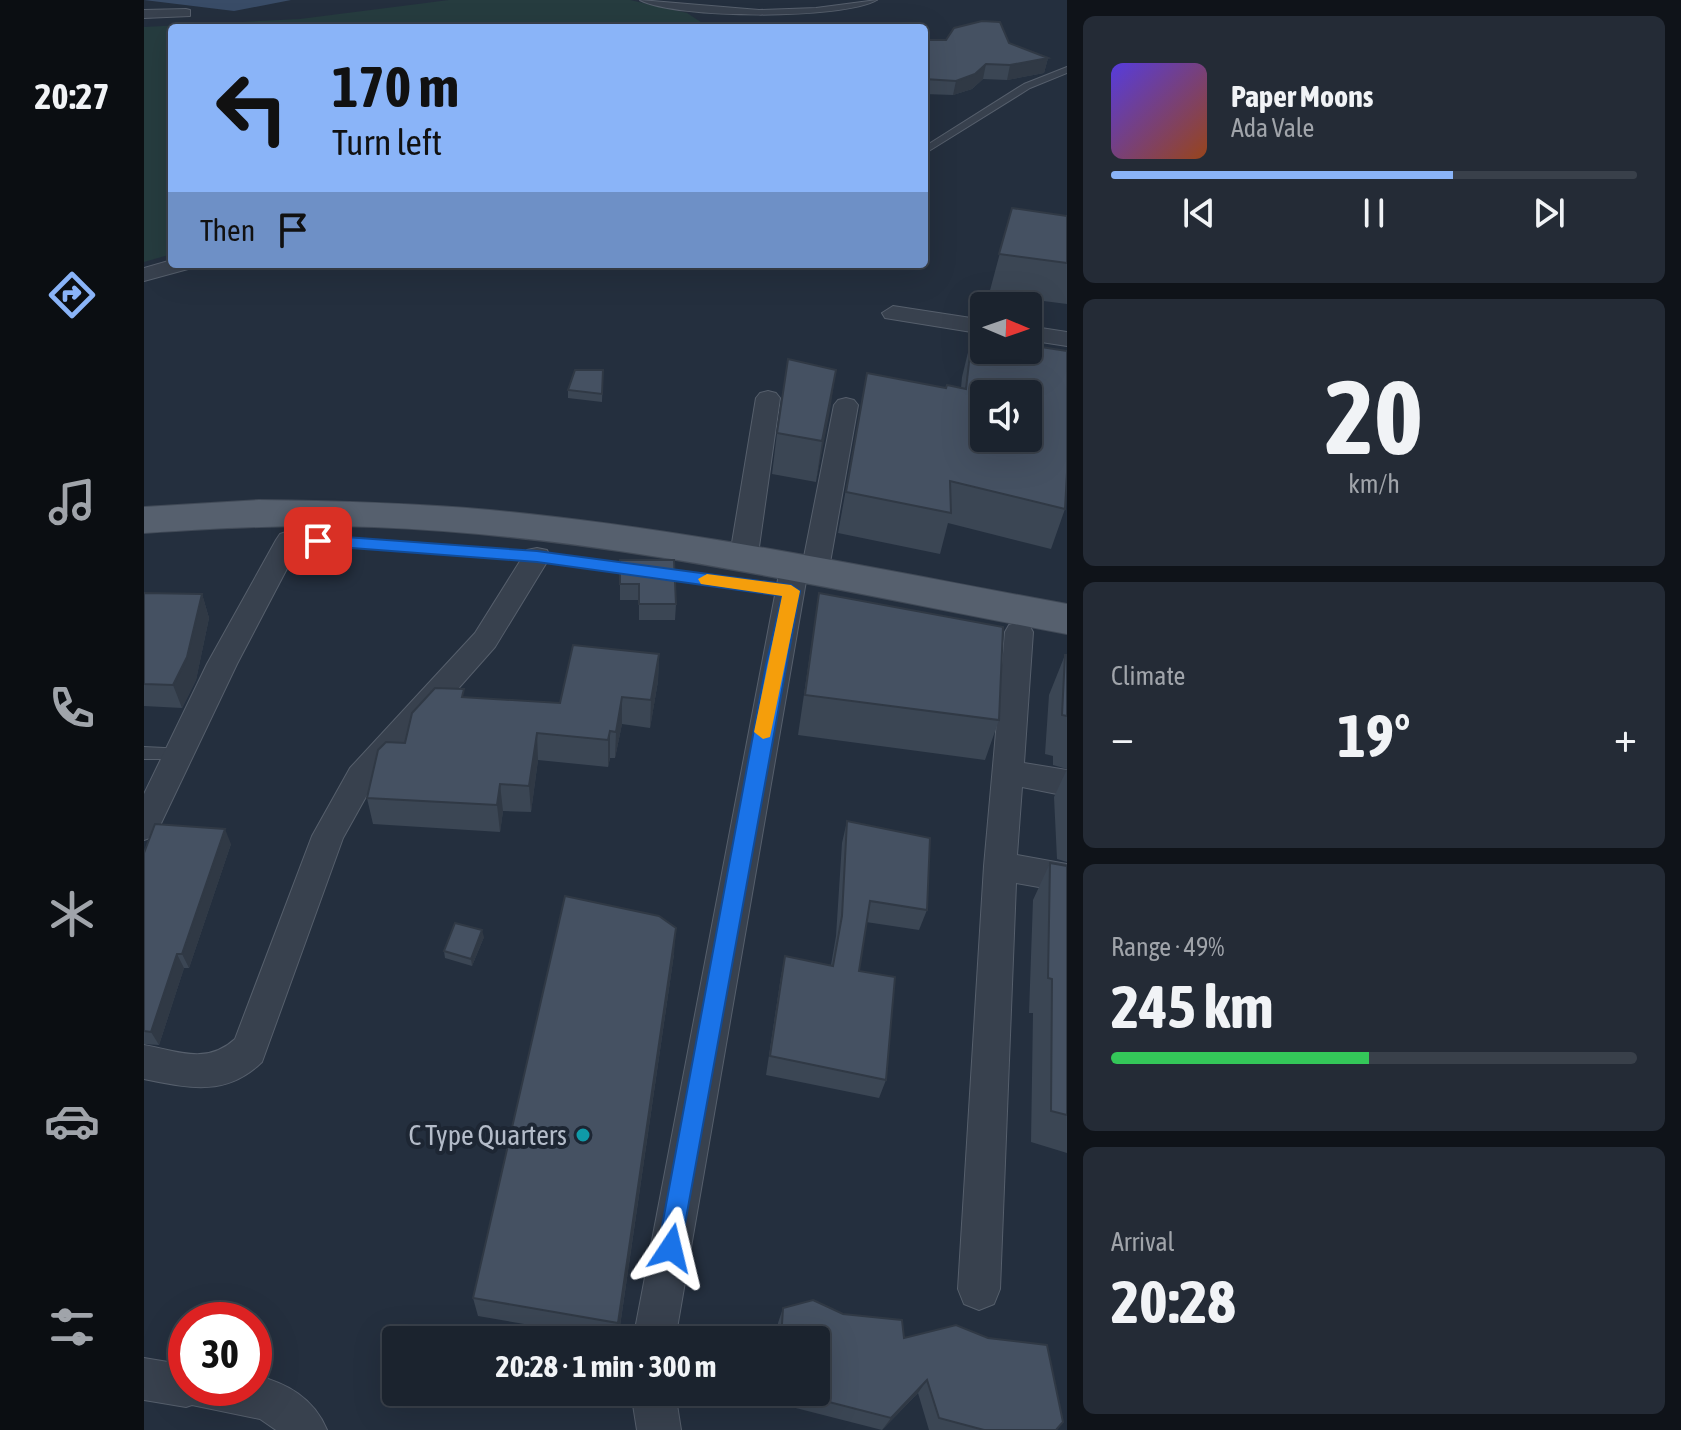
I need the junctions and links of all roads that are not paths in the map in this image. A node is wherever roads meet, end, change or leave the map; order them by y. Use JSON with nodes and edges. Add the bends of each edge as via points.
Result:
{"nodes":[{"id":1,"x":644,"y":0,"type":"edge"},
{"id":2,"x":873,"y":0,"type":"edge"},
{"id":3,"x":186,"y":13,"type":"dead end"},
{"id":4,"x":144,"y":14,"type":"edge"},
{"id":5,"x":1067,"y":70,"type":"edge"},
{"id":6,"x":928,"y":148,"type":"edge"},
{"id":7,"x":168,"y":268,"type":"edge"},
{"id":8,"x":144,"y":275,"type":"edge"},
{"id":9,"x":893,"y":313,"type":"dead end"},
{"id":10,"x":970,"y":325,"type":"edge"},
{"id":11,"x":1042,"y":335,"type":"edge"},
{"id":12,"x":1067,"y":339,"type":"edge"},
{"id":13,"x":768,"y":398,"type":"dead end"},
{"id":14,"x":846,"y":405,"type":"dead end"},
{"id":15,"x":144,"y":520,"type":"edge"},
{"id":16,"x":289,"y":540,"type":"junction"},
{"id":17,"x":144,"y":551,"type":"edge"},
{"id":18,"x":537,"y":557,"type":"junction"},
{"id":19,"x":743,"y":561,"type":"junction"},
{"id":20,"x":800,"y":578,"type":"junction"},
{"id":21,"x":1067,"y":619,"type":"edge"},
{"id":22,"x":1019,"y":632,"type":"junction"},
{"id":23,"x":1067,"y":642,"type":"edge"},
{"id":24,"x":144,"y":753,"type":"edge"},
{"id":25,"x":179,"y":754,"type":"junction"},
{"id":26,"x":1007,"y":772,"type":"junction"},
{"id":27,"x":1067,"y":783,"type":"edge"},
{"id":28,"x":144,"y":827,"type":"edge"},
{"id":29,"x":1000,"y":866,"type":"junction"},
{"id":30,"x":1067,"y":878,"type":"edge"},
{"id":31,"x":144,"y":1062,"type":"edge"},
{"id":32,"x":979,"y":1289,"type":"dead end"},
{"id":33,"x":657,"y":1326,"type":"edge"},
{"id":34,"x":144,"y":1379,"type":"edge"},
{"id":35,"x":168,"y":1383,"type":"edge"},
{"id":36,"x":272,"y":1403,"type":"edge"},
{"id":37,"x":655,"y":1406,"type":"edge"},
{"id":38,"x":305,"y":1430,"type":"edge"},
{"id":39,"x":659,"y":1430,"type":"edge"}],
"edges":[{"from":1,"to":2,"type":"lane","via":[[762,15]]},
{"from":3,"to":4,"type":"street"},
{"from":5,"to":6,"type":"lane","via":[[1027,86]]},
{"from":7,"to":8,"type":"street"},
{"from":9,"to":10,"type":"street"},
{"from":11,"to":12,"type":"street"},
{"from":13,"to":19,"type":"street"},
{"from":14,"to":20,"type":"street"},
{"from":15,"to":19,"type":"main road","via":[[267,511],[414,517],[557,532]]},
{"from":16,"to":17,"type":"main road"},
{"from":16,"to":18,"type":"main road"},
{"from":16,"to":25,"type":"street"},
{"from":18,"to":20,"type":"main road"},
{"from":18,"to":31,"type":"street","via":[[485,640],[361,777],[328,836],[249,1050],[234,1067],[212,1073]]},
{"from":19,"to":20,"type":"main road"},
{"from":20,"to":21,"type":"main road"},
{"from":20,"to":22,"type":"main road"},
{"from":20,"to":33,"type":"street","via":[[775,665]]},
{"from":22,"to":23,"type":"main road"},
{"from":22,"to":26,"type":"street"},
{"from":24,"to":25,"type":"lane"},
{"from":25,"to":28,"type":"street"},
{"from":26,"to":27,"type":"street"},
{"from":26,"to":29,"type":"street"},
{"from":29,"to":30,"type":"street"},
{"from":29,"to":32,"type":"street"},
{"from":34,"to":35,"type":"street"},
{"from":36,"to":38,"type":"street","via":[[293,1413]]},
{"from":37,"to":39,"type":"street"}]}
